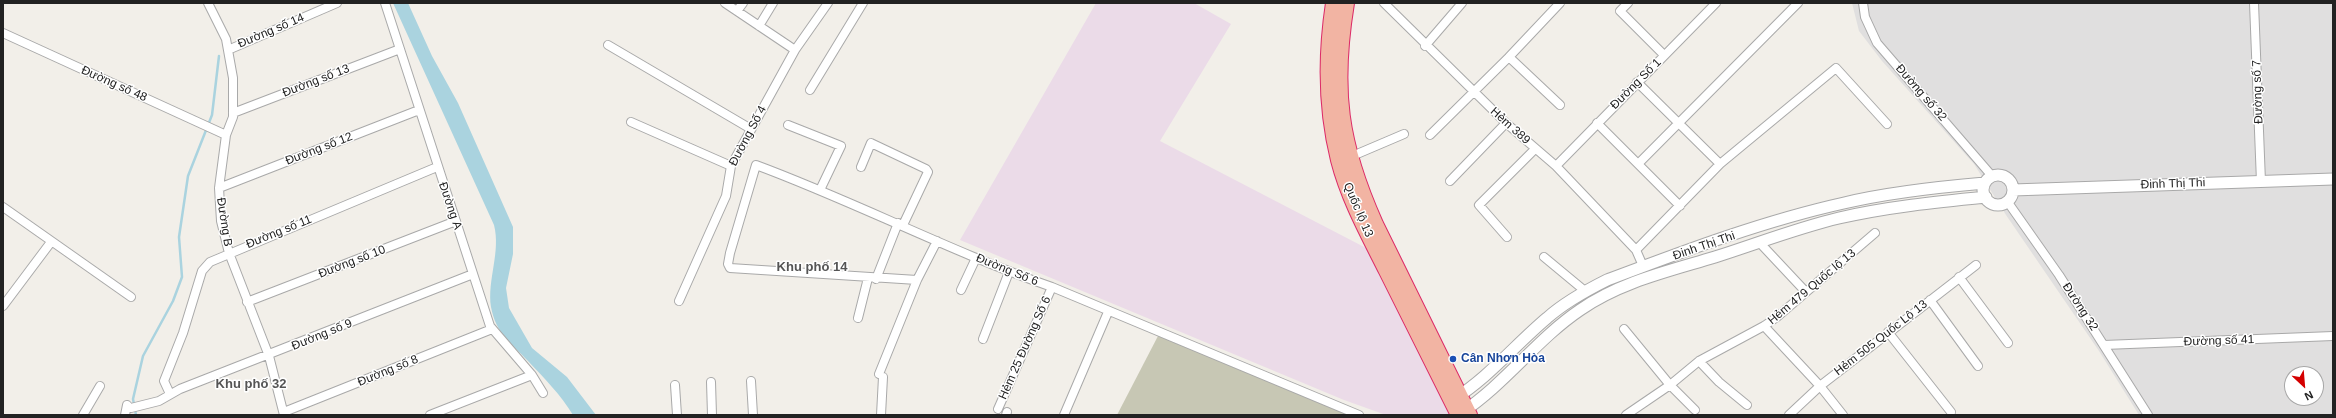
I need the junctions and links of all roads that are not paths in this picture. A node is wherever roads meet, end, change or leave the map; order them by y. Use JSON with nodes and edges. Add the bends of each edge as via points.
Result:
{"nodes":[{"id":1,"x":208,"y":3,"type":"edge"},
{"id":2,"x":337,"y":3,"type":"edge"},
{"id":3,"x":385,"y":3,"type":"edge"},
{"id":4,"x":725,"y":3,"type":"edge"},
{"id":5,"x":743,"y":3,"type":"edge"},
{"id":6,"x":773,"y":3,"type":"edge"},
{"id":7,"x":828,"y":3,"type":"edge"},
{"id":8,"x":863,"y":3,"type":"edge"},
{"id":9,"x":1333,"y":3,"type":"edge"},
{"id":10,"x":1347,"y":3,"type":"edge"},
{"id":11,"x":1384,"y":3,"type":"edge"},
{"id":12,"x":1462,"y":3,"type":"edge"},
{"id":13,"x":1560,"y":3,"type":"edge"},
{"id":14,"x":1628,"y":3,"type":"edge"},
{"id":15,"x":1716,"y":3,"type":"edge"},
{"id":16,"x":1798,"y":3,"type":"edge"},
{"id":17,"x":1863,"y":3,"type":"edge"},
{"id":18,"x":2254,"y":3,"type":"edge"},
{"id":19,"x":738,"y":11,"type":"junction"},
{"id":20,"x":759,"y":26,"type":"junction"},
{"id":21,"x":3,"y":33,"type":"edge"},
{"id":22,"x":608,"y":45,"type":"dead end"},
{"id":23,"x":1425,"y":46,"type":"junction"},
{"id":24,"x":400,"y":49,"type":"junction"},
{"id":25,"x":228,"y":50,"type":"junction"},
{"id":26,"x":795,"y":50,"type":"junction"},
{"id":27,"x":1664,"y":55,"type":"junction"},
{"id":28,"x":1509,"y":58,"type":"junction"},
{"id":29,"x":1638,"y":82,"type":"junction"},
{"id":30,"x":810,"y":90,"type":"dead end"},
{"id":31,"x":1473,"y":92,"type":"junction"},
{"id":32,"x":1560,"y":105,"type":"dead end"},
{"id":33,"x":419,"y":110,"type":"junction"},
{"id":34,"x":233,"y":113,"type":"junction"},
{"id":35,"x":631,"y":122,"type":"dead end"},
{"id":36,"x":1506,"y":123,"type":"junction"},
{"id":37,"x":1597,"y":123,"type":"junction"},
{"id":38,"x":1678,"y":123,"type":"junction"},
{"id":39,"x":1888,"y":124,"type":"dead end"},
{"id":40,"x":788,"y":125,"type":"dead end"},
{"id":41,"x":751,"y":129,"type":"junction"},
{"id":42,"x":1404,"y":134,"type":"dead end"},
{"id":43,"x":226,"y":135,"type":"junction"},
{"id":44,"x":1430,"y":135,"type":"dead end"},
{"id":45,"x":1535,"y":149,"type":"junction"},
{"id":46,"x":1350,"y":157,"type":"junction"},
{"id":47,"x":1638,"y":164,"type":"junction"},
{"id":48,"x":1720,"y":164,"type":"junction"},
{"id":49,"x":731,"y":166,"type":"junction"},
{"id":50,"x":1556,"y":166,"type":"junction"},
{"id":51,"x":437,"y":167,"type":"junction"},
{"id":52,"x":861,"y":167,"type":"dead end"},
{"id":53,"x":1989,"y":179,"type":"junction"},
{"id":54,"x":2333,"y":179,"type":"edge"},
{"id":55,"x":1450,"y":181,"type":"dead end"},
{"id":56,"x":2261,"y":182,"type":"junction"},
{"id":57,"x":219,"y":188,"type":"junction"},
{"id":58,"x":820,"y":190,"type":"junction"},
{"id":59,"x":2013,"y":190,"type":"junction"},
{"id":60,"x":1986,"y":197,"type":"junction"},
{"id":61,"x":2007,"y":202,"type":"junction"},
{"id":62,"x":1680,"y":206,"type":"junction"},
{"id":63,"x":3,"y":207,"type":"edge"},
{"id":64,"x":456,"y":221,"type":"junction"},
{"id":65,"x":900,"y":224,"type":"junction"},
{"id":66,"x":1875,"y":233,"type":"dead end"},
{"id":67,"x":1508,"y":238,"type":"dead end"},
{"id":68,"x":938,"y":240,"type":"junction"},
{"id":69,"x":51,"y":242,"type":"junction"},
{"id":70,"x":1759,"y":242,"type":"junction"},
{"id":71,"x":1636,"y":250,"type":"junction"},
{"id":72,"x":229,"y":253,"type":"junction"},
{"id":73,"x":1544,"y":257,"type":"dead end"},
{"id":74,"x":976,"y":258,"type":"junction"},
{"id":75,"x":1976,"y":265,"type":"dead end"},
{"id":76,"x":1643,"y":266,"type":"junction"},
{"id":77,"x":1009,"y":272,"type":"junction"},
{"id":78,"x":473,"y":274,"type":"junction"},
{"id":79,"x":1959,"y":277,"type":"junction"},
{"id":80,"x":872,"y":279,"type":"junction"},
{"id":81,"x":917,"y":280,"type":"junction"},
{"id":82,"x":1052,"y":287,"type":"junction"},
{"id":83,"x":961,"y":290,"type":"dead end"},
{"id":84,"x":1585,"y":291,"type":"junction"},
{"id":85,"x":1805,"y":291,"type":"junction"},
{"id":86,"x":131,"y":297,"type":"dead end"},
{"id":87,"x":1930,"y":300,"type":"junction"},
{"id":88,"x":679,"y":301,"type":"dead end"},
{"id":89,"x":248,"y":302,"type":"junction"},
{"id":90,"x":3,"y":306,"type":"edge"},
{"id":91,"x":1108,"y":312,"type":"junction"},
{"id":92,"x":858,"y":318,"type":"dead end"},
{"id":93,"x":1764,"y":326,"type":"junction"},
{"id":94,"x":492,"y":329,"type":"junction"},
{"id":95,"x":1624,"y":329,"type":"dead end"},
{"id":96,"x":1888,"y":332,"type":"junction"},
{"id":97,"x":2333,"y":336,"type":"edge"},
{"id":98,"x":983,"y":339,"type":"dead end"},
{"id":99,"x":2008,"y":343,"type":"dead end"},
{"id":100,"x":2104,"y":345,"type":"junction"},
{"id":101,"x":269,"y":356,"type":"junction"},
{"id":102,"x":1699,"y":361,"type":"junction"},
{"id":103,"x":1978,"y":366,"type":"dead end"},
{"id":104,"x":532,"y":375,"type":"junction"},
{"id":105,"x":751,"y":381,"type":"dead end"},
{"id":106,"x":711,"y":382,"type":"dead end"},
{"id":107,"x":675,"y":385,"type":"dead end"},
{"id":108,"x":1670,"y":385,"type":"junction"},
{"id":109,"x":100,"y":386,"type":"dead end"},
{"id":110,"x":1820,"y":386,"type":"junction"},
{"id":111,"x":543,"y":393,"type":"dead end"},
{"id":112,"x":170,"y":394,"type":"junction"},
{"id":113,"x":1456,"y":398,"type":"junction"},
{"id":114,"x":1747,"y":405,"type":"dead end"},
{"id":115,"x":998,"y":409,"type":"dead end"},
{"id":116,"x":1695,"y":410,"type":"dead end"},
{"id":117,"x":1951,"y":412,"type":"dead end"},
{"id":118,"x":1463,"y":413,"type":"edge"},
{"id":119,"x":284,"y":414,"type":"edge"},
{"id":120,"x":84,"y":415,"type":"edge"},
{"id":121,"x":125,"y":415,"type":"edge"},
{"id":122,"x":430,"y":415,"type":"edge"},
{"id":123,"x":677,"y":415,"type":"edge"},
{"id":124,"x":712,"y":415,"type":"edge"},
{"id":125,"x":753,"y":415,"type":"edge"},
{"id":126,"x":881,"y":415,"type":"edge"},
{"id":127,"x":1064,"y":415,"type":"edge"},
{"id":128,"x":1360,"y":415,"type":"edge"},
{"id":129,"x":1626,"y":415,"type":"edge"},
{"id":130,"x":1790,"y":415,"type":"edge"},
{"id":131,"x":1843,"y":415,"type":"edge"},
{"id":132,"x":2148,"y":415,"type":"edge"}],
"edges":[{"from":1,"to":25,"type":"street","name":"Đường B","via":[[226,39]]},
{"from":2,"to":25,"type":"street","name":"Đường số 14"},
{"from":3,"to":24,"type":"street","name":"Đường A"},
{"from":4,"to":19,"type":"street"},
{"from":5,"to":19,"type":"street"},
{"from":6,"to":20,"type":"street"},
{"from":7,"to":26,"type":"street","name":"Đường Số 4"},
{"from":8,"to":30,"type":"street"},
{"from":9,"to":113,"type":"highway","name":"Quốc lộ 13","via":[[1327,55],[1327,84],[1338,161],[1366,230]]},
{"from":10,"to":46,"type":"highway","name":"Quốc lộ 13","via":[[1339,58],[1339,83]]},
{"from":11,"to":23,"type":"street","name":"Hẻm 389"},
{"from":12,"to":23,"type":"street"},
{"from":13,"to":28,"type":"street"},
{"from":14,"to":27,"type":"street","via":[[1620,12]]},
{"from":15,"to":27,"type":"street","name":"Đường Số 1"},
{"from":16,"to":38,"type":"street"},
{"from":17,"to":53,"type":"street","name":"Đường số 32","via":[[1868,24],[1877,43]]},
{"from":18,"to":56,"type":"street","name":"Đường số 7"},
{"from":19,"to":20,"type":"street"},
{"from":20,"to":26,"type":"street"},
{"from":21,"to":43,"type":"street","name":"Đường số 48"},
{"from":22,"to":41,"type":"street"},
{"from":23,"to":31,"type":"street","name":"Hẻm 389"},
{"from":24,"to":33,"type":"street","name":"Đường A"},
{"from":24,"to":34,"type":"street","name":"Đường số 13"},
{"from":25,"to":34,"type":"street","name":"Đường B","via":[[233,78]]},
{"from":26,"to":41,"type":"street","name":"Đường Số 4"},
{"from":27,"to":29,"type":"street","name":"Đường Số 1"},
{"from":28,"to":31,"type":"street"},
{"from":28,"to":32,"type":"street"},
{"from":29,"to":37,"type":"street","name":"Đường Số 1"},
{"from":29,"to":38,"type":"street"},
{"from":31,"to":36,"type":"street","name":"Hẻm 389"},
{"from":31,"to":44,"type":"street"},
{"from":33,"to":51,"type":"street","name":"Đường A"},
{"from":33,"to":57,"type":"street","name":"Đường số 12"},
{"from":34,"to":43,"type":"street","name":"Đường B"},
{"from":35,"to":49,"type":"street"},
{"from":36,"to":45,"type":"street","name":"Hẻm 389"},
{"from":36,"to":55,"type":"street"},
{"from":37,"to":47,"type":"street"},
{"from":37,"to":50,"type":"street","name":"Đường Số 1"},
{"from":38,"to":47,"type":"street"},
{"from":38,"to":48,"type":"street"},
{"from":39,"to":48,"type":"street","via":[[1836,68]]},
{"from":40,"to":58,"type":"street","via":[[841,146]]},
{"from":41,"to":49,"type":"street","name":"Đường Số 4"},
{"from":42,"to":46,"type":"street"},
{"from":43,"to":57,"type":"street","name":"Đường B"},
{"from":45,"to":50,"type":"street","name":"Hẻm 389"},
{"from":45,"to":67,"type":"street","via":[[1479,204]]},
{"from":46,"to":113,"type":"highway","name":"Quốc lộ 13","via":[[1363,197]]},
{"from":47,"to":62,"type":"street"},
{"from":48,"to":62,"type":"street"},
{"from":49,"to":88,"type":"street","name":"Đường Số 4","via":[[726,196]]},
{"from":50,"to":71,"type":"street","name":"Hẻm 389"},
{"from":51,"to":64,"type":"street","name":"Đường A"},
{"from":51,"to":72,"type":"street","name":"Đường số 11"},
{"from":52,"to":65,"type":"street","via":[[872,143],[926,169],[928,172]]},
{"from":53,"to":59,"type":"street","via":[[1998,175],[2007,178]]},
{"from":53,"to":60,"type":"street","via":[[1984,187]]},
{"from":53,"to":76,"type":"street","name":"Đinh Thị Thi","via":[[1844,202],[1795,215]]},
{"from":54,"to":56,"type":"street","name":"Đinh Thị Thi"},
{"from":56,"to":59,"type":"street","name":"Đinh Thị Thi"},
{"from":57,"to":72,"type":"street","name":"Đường B","via":[[221,221]]},
{"from":58,"to":65,"type":"street","name":"Đường Số 6"},
{"from":58,"to":80,"type":"street","name":"Đường Số 6","via":[[756,165],[730,253],[730,268]]},
{"from":59,"to":61,"type":"street"},
{"from":60,"to":61,"type":"street","via":[[1993,203]]},
{"from":60,"to":70,"type":"street","name":"Đinh Thị Thi","via":[[1925,203],[1872,212],[1819,224]]},
{"from":61,"to":100,"type":"street","name":"Đường 32","via":[[2059,275]]},
{"from":62,"to":71,"type":"street"},
{"from":63,"to":69,"type":"street"},
{"from":64,"to":78,"type":"street","name":"Đường A"},
{"from":64,"to":89,"type":"street","name":"Đường số 10"},
{"from":65,"to":68,"type":"street","name":"Đường Số 6"},
{"from":65,"to":80,"type":"street"},
{"from":66,"to":85,"type":"street","name":"Hẻm 479 Quốc lộ 13"},
{"from":68,"to":74,"type":"street","name":"Đường Số 6"},
{"from":68,"to":81,"type":"street"},
{"from":69,"to":86,"type":"street"},
{"from":69,"to":90,"type":"street"},
{"from":70,"to":85,"type":"street","name":"Hẻm 479 Quốc lộ 13"},
{"from":70,"to":118,"type":"street","name":"Đinh Thị Thi","via":[[1646,278],[1602,297],[1561,324]]},
{"from":71,"to":76,"type":"street","name":"Hẻm 389"},
{"from":72,"to":89,"type":"street","name":"Đường B"},
{"from":72,"to":112,"type":"street","name":"Đường số 11","via":[[210,262],[202,271],[183,333],[164,381]]},
{"from":73,"to":84,"type":"street"},
{"from":74,"to":77,"type":"street","name":"Đường Số 6"},
{"from":74,"to":83,"type":"street"},
{"from":75,"to":79,"type":"street","name":"Hẻm 505 Quốc Lộ 13"},
{"from":76,"to":84,"type":"street","name":"Đinh Thị Thi"},
{"from":77,"to":82,"type":"street","name":"Đường Số 6"},
{"from":77,"to":98,"type":"street"},
{"from":78,"to":94,"type":"street","name":"Đường A"},
{"from":78,"to":101,"type":"street","name":"Đường số 9"},
{"from":79,"to":87,"type":"street","name":"Hẻm 505 Quốc Lộ 13"},
{"from":79,"to":99,"type":"street"},
{"from":80,"to":81,"type":"street"},
{"from":80,"to":92,"type":"street"},
{"from":81,"to":126,"type":"street","via":[[881,376]]},
{"from":82,"to":91,"type":"street","name":"Đường Số 6"},
{"from":82,"to":115,"type":"street","name":"Hẻm 25 Đường Số 6"},
{"from":84,"to":113,"type":"street","name":"Đinh Thị Thi","via":[[1547,318]]},
{"from":85,"to":93,"type":"street","name":"Hẻm 479 Quốc lộ 13"},
{"from":87,"to":96,"type":"street","name":"Hẻm 505 Quốc Lộ 13"},
{"from":87,"to":103,"type":"street"},
{"from":89,"to":101,"type":"street","name":"Đường B"},
{"from":91,"to":127,"type":"street"},
{"from":91,"to":128,"type":"street","name":"Đường Số 6"},
{"from":93,"to":102,"type":"street","name":"Hẻm 479 Quốc lộ 13"},
{"from":93,"to":110,"type":"street"},
{"from":94,"to":104,"type":"street","name":"Đường A"},
{"from":94,"to":119,"type":"street","name":"Đường số 8"},
{"from":95,"to":108,"type":"street"},
{"from":96,"to":110,"type":"street","name":"Hẻm 505 Quốc Lộ 13"},
{"from":96,"to":117,"type":"street"},
{"from":97,"to":100,"type":"street","name":"Đường số 41"},
{"from":100,"to":132,"type":"street","name":"Đường 32"},
{"from":101,"to":112,"type":"street","name":"Đường số 9"},
{"from":101,"to":119,"type":"street","name":"Đường B"},
{"from":102,"to":108,"type":"street","name":"Hẻm 479 Quốc lộ 13"},
{"from":102,"to":114,"type":"street"},
{"from":104,"to":111,"type":"street","name":"Đường A"},
{"from":104,"to":122,"type":"street"},
{"from":105,"to":125,"type":"street"},
{"from":106,"to":124,"type":"street"},
{"from":107,"to":123,"type":"street"},
{"from":108,"to":116,"type":"street"},
{"from":108,"to":129,"type":"street","name":"Hẻm 479 Quốc lộ 13"},
{"from":109,"to":120,"type":"street"},
{"from":110,"to":130,"type":"street","name":"Hẻm 505 Quốc Lộ 13"},
{"from":110,"to":131,"type":"street"},
{"from":112,"to":121,"type":"street","name":"Đường số 9","via":[[159,401],[129,406]]},
{"from":113,"to":118,"type":"highway","name":"Quốc lộ 13"}]}
